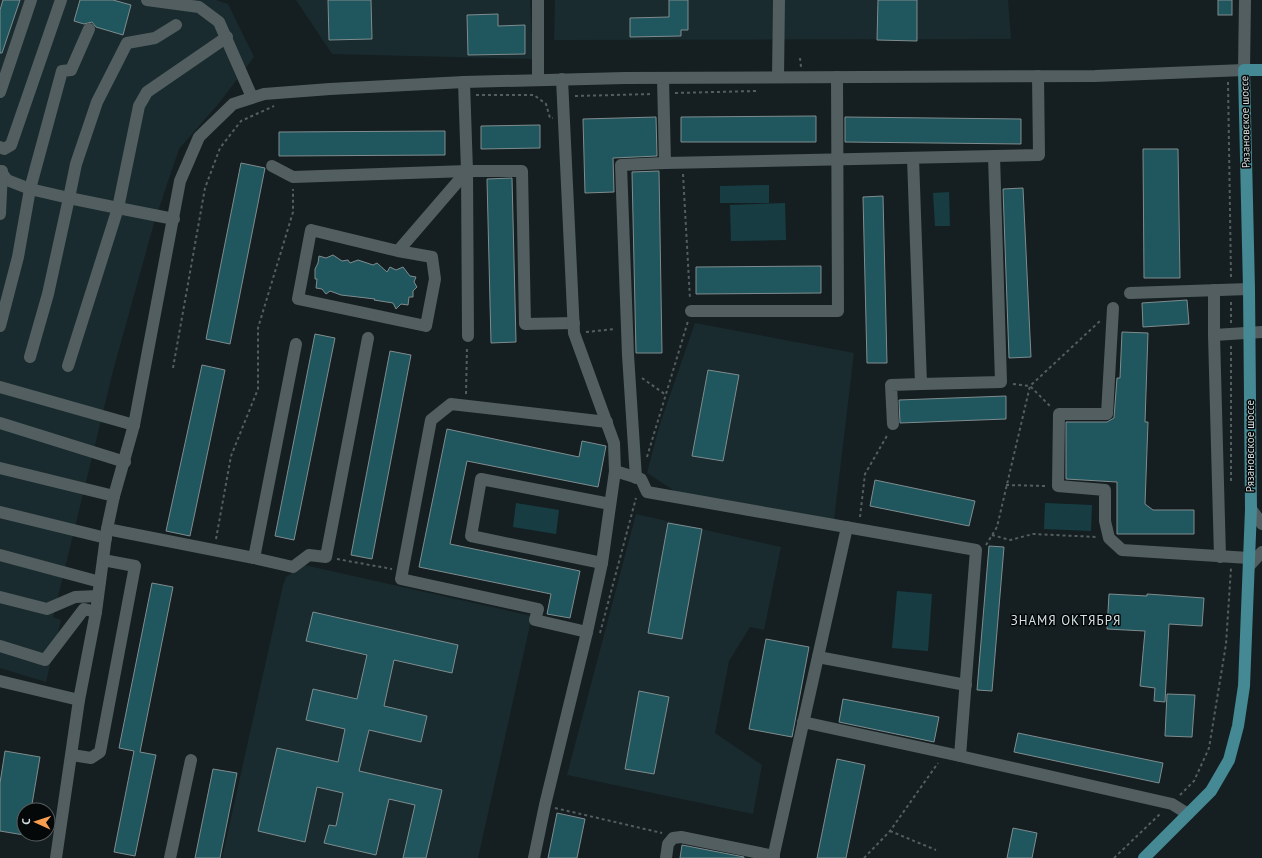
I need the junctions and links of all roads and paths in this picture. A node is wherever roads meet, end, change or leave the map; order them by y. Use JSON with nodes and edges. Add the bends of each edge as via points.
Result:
{"nodes":[{"id":1,"x":30,"y":0,"type":"edge"},
{"id":2,"x":61,"y":0,"type":"edge"},
{"id":3,"x":146,"y":0,"type":"edge"},
{"id":4,"x":538,"y":0,"type":"edge"},
{"id":5,"x":779,"y":0,"type":"edge"},
{"id":6,"x":1245,"y":0,"type":"edge"},
{"id":7,"x":176,"y":26,"type":"dead end"},
{"id":8,"x":89,"y":29,"type":"dead end"},
{"id":9,"x":227,"y":36,"type":"junction"},
{"id":10,"x":800,"y":58,"type":"dead end"},
{"id":11,"x":802,"y":70,"type":"dead end"},
{"id":12,"x":1244,"y":70,"type":"junction"},
{"id":13,"x":1262,"y":70,"type":"edge"},
{"id":14,"x":1038,"y":76,"type":"junction"},
{"id":15,"x":778,"y":77,"type":"junction"},
{"id":16,"x":837,"y":77,"type":"junction"},
{"id":17,"x":1228,"y":77,"type":"dead end"},
{"id":18,"x":663,"y":78,"type":"junction"},
{"id":19,"x":538,"y":80,"type":"junction"},
{"id":20,"x":562,"y":80,"type":"junction"},
{"id":21,"x":464,"y":82,"type":"junction"},
{"id":22,"x":764,"y":90,"type":"dead end"},
{"id":23,"x":0,"y":92,"type":"edge"},
{"id":24,"x":663,"y":93,"type":"junction"},
{"id":25,"x":465,"y":96,"type":"junction"},
{"id":26,"x":252,"y":97,"type":"junction"},
{"id":27,"x":572,"y":100,"type":"dead end"},
{"id":28,"x":274,"y":105,"type":"dead end"},
{"id":29,"x":564,"y":117,"type":"junction"},
{"id":30,"x":0,"y":147,"type":"edge"},
{"id":31,"x":994,"y":156,"type":"junction"},
{"id":32,"x":913,"y":158,"type":"junction"},
{"id":33,"x":837,"y":160,"type":"junction"},
{"id":34,"x":665,"y":163,"type":"junction"},
{"id":35,"x":683,"y":163,"type":"junction"},
{"id":36,"x":272,"y":166,"type":"dead end"},
{"id":37,"x":1,"y":171,"type":"edge"},
{"id":38,"x":467,"y":171,"type":"junction"},
{"id":39,"x":293,"y":177,"type":"junction"},
{"id":40,"x":30,"y":189,"type":"junction"},
{"id":41,"x":69,"y":198,"type":"junction"},
{"id":42,"x":118,"y":208,"type":"junction"},
{"id":43,"x":0,"y":214,"type":"edge"},
{"id":44,"x":174,"y":219,"type":"junction"},
{"id":45,"x":398,"y":251,"type":"junction"},
{"id":46,"x":1231,"y":289,"type":"junction"},
{"id":47,"x":1249,"y":289,"type":"junction"},
{"id":48,"x":1214,"y":290,"type":"junction"},
{"id":49,"x":1130,"y":293,"type":"dead end"},
{"id":50,"x":1113,"y":308,"type":"joint"},
{"id":51,"x":691,"y":311,"type":"junction"},
{"id":52,"x":0,"y":326,"type":"edge"},
{"id":53,"x":574,"y":328,"type":"junction"},
{"id":54,"x":615,"y":329,"type":"dead end"},
{"id":55,"x":1262,"y":332,"type":"edge"},
{"id":56,"x":1249,"y":333,"type":"junction"},
{"id":57,"x":1231,"y":334,"type":"junction"},
{"id":58,"x":1214,"y":335,"type":"junction"},
{"id":59,"x":468,"y":336,"type":"joint"},
{"id":60,"x":368,"y":338,"type":"dead end"},
{"id":61,"x":296,"y":344,"type":"dead end"},
{"id":62,"x":30,"y":357,"type":"dead end"},
{"id":63,"x":68,"y":366,"type":"dead end"},
{"id":64,"x":173,"y":368,"type":"dead end"},
{"id":65,"x":1001,"y":382,"type":"junction"},
{"id":66,"x":921,"y":384,"type":"junction"},
{"id":67,"x":1030,"y":386,"type":"junction"},
{"id":68,"x":0,"y":387,"type":"edge"},
{"id":69,"x":466,"y":406,"type":"junction"},
{"id":70,"x":1059,"y":414,"type":"junction"},
{"id":71,"x":607,"y":422,"type":"junction"},
{"id":72,"x":0,"y":423,"type":"edge"},
{"id":73,"x":893,"y":424,"type":"joint"},
{"id":74,"x":134,"y":425,"type":"junction"},
{"id":75,"x":125,"y":462,"type":"junction"},
{"id":76,"x":0,"y":468,"type":"edge"},
{"id":77,"x":615,"y":472,"type":"junction"},
{"id":78,"x":638,"y":478,"type":"junction"},
{"id":79,"x":1006,"y":485,"type":"junction"},
{"id":80,"x":1058,"y":486,"type":"junction"},
{"id":81,"x":1231,"y":489,"type":"dead end"},
{"id":82,"x":114,"y":496,"type":"junction"},
{"id":83,"x":610,"y":504,"type":"junction"},
{"id":84,"x":1251,"y":509,"type":"junction"},
{"id":85,"x":0,"y":512,"type":"edge"},
{"id":86,"x":1262,"y":524,"type":"edge"},
{"id":87,"x":853,"y":528,"type":"junction"},
{"id":88,"x":107,"y":534,"type":"junction"},
{"id":89,"x":992,"y":535,"type":"junction"},
{"id":90,"x":1109,"y":538,"type":"junction"},
{"id":91,"x":214,"y":550,"type":"junction"},
{"id":92,"x":976,"y":550,"type":"junction"},
{"id":93,"x":1262,"y":552,"type":"edge"},
{"id":94,"x":0,"y":555,"type":"edge"},
{"id":95,"x":326,"y":557,"type":"junction"},
{"id":96,"x":254,"y":558,"type":"junction"},
{"id":97,"x":1226,"y":558,"type":"junction"},
{"id":98,"x":103,"y":560,"type":"junction"},
{"id":99,"x":1250,"y":562,"type":"junction"},
{"id":100,"x":602,"y":563,"type":"junction"},
{"id":101,"x":403,"y":572,"type":"junction"},
{"id":102,"x":100,"y":582,"type":"junction"},
{"id":103,"x":98,"y":596,"type":"junction"},
{"id":104,"x":0,"y":597,"type":"edge"},
{"id":105,"x":96,"y":612,"type":"junction"},
{"id":106,"x":587,"y":632,"type":"junction"},
{"id":107,"x":0,"y":646,"type":"edge"},
{"id":108,"x":818,"y":657,"type":"junction"},
{"id":109,"x":0,"y":681,"type":"edge"},
{"id":110,"x":966,"y":685,"type":"junction"},
{"id":111,"x":79,"y":700,"type":"junction"},
{"id":112,"x":803,"y":722,"type":"junction"},
{"id":113,"x":945,"y":753,"type":"junction"},
{"id":114,"x":72,"y":755,"type":"junction"},
{"id":115,"x":960,"y":756,"type":"junction"},
{"id":116,"x":191,"y":760,"type":"dead end"},
{"id":117,"x":1172,"y":804,"type":"junction"},
{"id":118,"x":544,"y":805,"type":"junction"},
{"id":119,"x":1188,"y":814,"type":"junction"},
{"id":120,"x":890,"y":831,"type":"junction"},
{"id":121,"x":681,"y":837,"type":"junction"},
{"id":122,"x":936,"y":850,"type":"dead end"},
{"id":123,"x":773,"y":857,"type":"edge"},
{"id":124,"x":56,"y":858,"type":"edge"},
{"id":125,"x":170,"y":858,"type":"edge"},
{"id":126,"x":534,"y":858,"type":"edge"},
{"id":127,"x":666,"y":858,"type":"edge"},
{"id":128,"x":864,"y":858,"type":"edge"},
{"id":129,"x":1114,"y":858,"type":"edge"},
{"id":130,"x":1144,"y":858,"type":"edge"}],
"edges":[{"from":1,"to":23,"type":"street"},
{"from":2,"to":30,"type":"street","via":[[11,145],[4,149]]},
{"from":3,"to":9,"type":"street","via":[[200,7],[219,22]]},
{"from":4,"to":19,"type":"street"},
{"from":5,"to":15,"type":"street"},
{"from":6,"to":12,"type":"street","name":"Рязановское шоссе"},
{"from":7,"to":41,"type":"street","via":[[155,38],[127,43],[97,102],[76,164]]},
{"from":8,"to":40,"type":"street","via":[[71,70],[62,71]]},
{"from":9,"to":26,"type":"street"},
{"from":9,"to":42,"type":"street","via":[[147,92],[139,106]]},
{"from":10,"to":11,"type":"path"},
{"from":12,"to":13,"type":"main road"},
{"from":12,"to":14,"type":"street"},
{"from":12,"to":47,"type":"main road","name":"Рязановское шоссе"},
{"from":14,"to":16,"type":"street"},
{"from":14,"to":31,"type":"street","via":[[1039,155]]},
{"from":15,"to":16,"type":"street"},
{"from":15,"to":18,"type":"street"},
{"from":16,"to":33,"type":"street"},
{"from":17,"to":46,"type":"path"},
{"from":18,"to":20,"type":"street"},
{"from":18,"to":24,"type":"street"},
{"from":19,"to":20,"type":"street"},
{"from":19,"to":21,"type":"street"},
{"from":20,"to":29,"type":"street"},
{"from":21,"to":25,"type":"street"},
{"from":21,"to":26,"type":"street","via":[[330,89]]},
{"from":22,"to":24,"type":"path"},
{"from":24,"to":27,"type":"path","via":[[574,96]]},
{"from":24,"to":34,"type":"street"},
{"from":25,"to":29,"type":"path","via":[[534,95],[546,104],[550,118]]},
{"from":25,"to":38,"type":"street"},
{"from":26,"to":44,"type":"street","via":[[233,104],[199,137],[180,181]]},
{"from":28,"to":64,"type":"path","via":[[241,121],[220,148],[205,188]]},
{"from":29,"to":53,"type":"street"},
{"from":31,"to":32,"type":"street"},
{"from":31,"to":65,"type":"street"},
{"from":32,"to":33,"type":"street"},
{"from":32,"to":66,"type":"street"},
{"from":33,"to":35,"type":"street"},
{"from":33,"to":51,"type":"street","via":[[838,311]]},
{"from":34,"to":35,"type":"street"},
{"from":34,"to":78,"type":"street","via":[[621,164],[628,355]]},
{"from":35,"to":51,"type":"path"},
{"from":36,"to":39,"type":"street"},
{"from":37,"to":40,"type":"street","via":[[7,180]]},
{"from":37,"to":43,"type":"street"},
{"from":38,"to":39,"type":"street"},
{"from":38,"to":45,"type":"street"},
{"from":38,"to":53,"type":"street","via":[[522,171],[525,324]]},
{"from":38,"to":59,"type":"street"},
{"from":39,"to":91,"type":"path","via":[[293,212],[258,328],[258,389],[231,456]]},
{"from":40,"to":41,"type":"street"},
{"from":40,"to":52,"type":"street","via":[[18,257]]},
{"from":41,"to":42,"type":"street"},
{"from":41,"to":62,"type":"street","via":[[48,294]]},
{"from":42,"to":44,"type":"street"},
{"from":42,"to":63,"type":"street"},
{"from":44,"to":74,"type":"street"},
{"from":45,"to":45,"type":"street","via":[[311,230],[298,299],[426,326],[435,279],[432,258]]},
{"from":46,"to":47,"type":"street"},
{"from":46,"to":48,"type":"street"},
{"from":46,"to":57,"type":"path"},
{"from":47,"to":56,"type":"main road","name":"Рязановское шоссе"},
{"from":48,"to":49,"type":"street"},
{"from":48,"to":58,"type":"street"},
{"from":50,"to":67,"type":"path"},
{"from":50,"to":70,"type":"street","via":[[1107,414]]},
{"from":51,"to":78,"type":"path"},
{"from":53,"to":54,"type":"path"},
{"from":53,"to":71,"type":"street"},
{"from":55,"to":56,"type":"street"},
{"from":56,"to":57,"type":"street"},
{"from":56,"to":84,"type":"main road","name":"Рязановское шоссе"},
{"from":57,"to":58,"type":"street"},
{"from":57,"to":81,"type":"path"},
{"from":58,"to":97,"type":"street"},
{"from":59,"to":69,"type":"path"},
{"from":60,"to":95,"type":"street"},
{"from":61,"to":96,"type":"street"},
{"from":65,"to":66,"type":"street"},
{"from":65,"to":67,"type":"path"},
{"from":66,"to":73,"type":"street","via":[[891,385]]},
{"from":67,"to":70,"type":"path"},
{"from":67,"to":79,"type":"path"},
{"from":68,"to":74,"type":"street"},
{"from":69,"to":71,"type":"street"},
{"from":69,"to":101,"type":"street","via":[[450,404],[430,420]]},
{"from":70,"to":80,"type":"street"},
{"from":71,"to":77,"type":"street","via":[[614,444]]},
{"from":72,"to":75,"type":"street"},
{"from":73,"to":87,"type":"path","via":[[865,474]]},
{"from":74,"to":75,"type":"street"},
{"from":75,"to":82,"type":"street"},
{"from":76,"to":82,"type":"street"},
{"from":77,"to":78,"type":"street"},
{"from":77,"to":83,"type":"street"},
{"from":78,"to":87,"type":"street","via":[[647,492]]},
{"from":79,"to":80,"type":"path"},
{"from":79,"to":89,"type":"path","via":[[997,527]]},
{"from":80,"to":90,"type":"street","via":[[1105,490],[1105,521]]},
{"from":82,"to":88,"type":"street"},
{"from":83,"to":100,"type":"street"},
{"from":83,"to":100,"type":"street","via":[[481,479],[471,536]]},
{"from":84,"to":86,"type":"street"},
{"from":84,"to":99,"type":"main road","name":"Рязановское шоссе"},
{"from":85,"to":88,"type":"street"},
{"from":87,"to":92,"type":"street"},
{"from":87,"to":108,"type":"street"},
{"from":88,"to":91,"type":"street"},
{"from":88,"to":98,"type":"street"},
{"from":89,"to":90,"type":"path","via":[[1010,540],[1033,534]]},
{"from":89,"to":92,"type":"path","via":[[985,547]]},
{"from":90,"to":97,"type":"street","via":[[1122,550]]},
{"from":91,"to":96,"type":"street"},
{"from":92,"to":110,"type":"street"},
{"from":93,"to":99,"type":"street"},
{"from":94,"to":102,"type":"street"},
{"from":95,"to":96,"type":"street","via":[[310,555],[294,567]]},
{"from":95,"to":101,"type":"path"},
{"from":97,"to":99,"type":"street"},
{"from":97,"to":117,"type":"path","via":[[1226,644],[1209,748],[1194,781]]},
{"from":98,"to":102,"type":"street"},
{"from":98,"to":114,"type":"street","via":[[136,566],[100,752],[91,758]]},
{"from":99,"to":119,"type":"main road","name":"Рязановское шоссе","via":[[1244,686],[1238,726],[1226,766],[1211,790]]},
{"from":100,"to":106,"type":"street"},
{"from":101,"to":106,"type":"street","via":[[401,579],[538,610],[535,620]]},
{"from":102,"to":103,"type":"street"},
{"from":103,"to":104,"type":"street","via":[[75,597],[47,609]]},
{"from":103,"to":105,"type":"street"},
{"from":105,"to":107,"type":"street","via":[[84,609],[46,660]]},
{"from":105,"to":111,"type":"street"},
{"from":106,"to":118,"type":"street"},
{"from":108,"to":110,"type":"street"},
{"from":108,"to":112,"type":"street"},
{"from":109,"to":111,"type":"street"},
{"from":110,"to":115,"type":"street"},
{"from":111,"to":114,"type":"street"},
{"from":112,"to":113,"type":"street"},
{"from":112,"to":123,"type":"street"},
{"from":113,"to":115,"type":"street"},
{"from":113,"to":120,"type":"path"},
{"from":114,"to":124,"type":"street"},
{"from":115,"to":117,"type":"street"},
{"from":116,"to":125,"type":"street"},
{"from":117,"to":119,"type":"street"},
{"from":117,"to":129,"type":"path"},
{"from":118,"to":121,"type":"path"},
{"from":118,"to":126,"type":"street"},
{"from":119,"to":130,"type":"main road","name":"Рязановское шоссе"},
{"from":120,"to":122,"type":"path"},
{"from":120,"to":128,"type":"path"},
{"from":121,"to":123,"type":"street"},
{"from":121,"to":127,"type":"street","via":[[673,838],[668,844]]}]}
